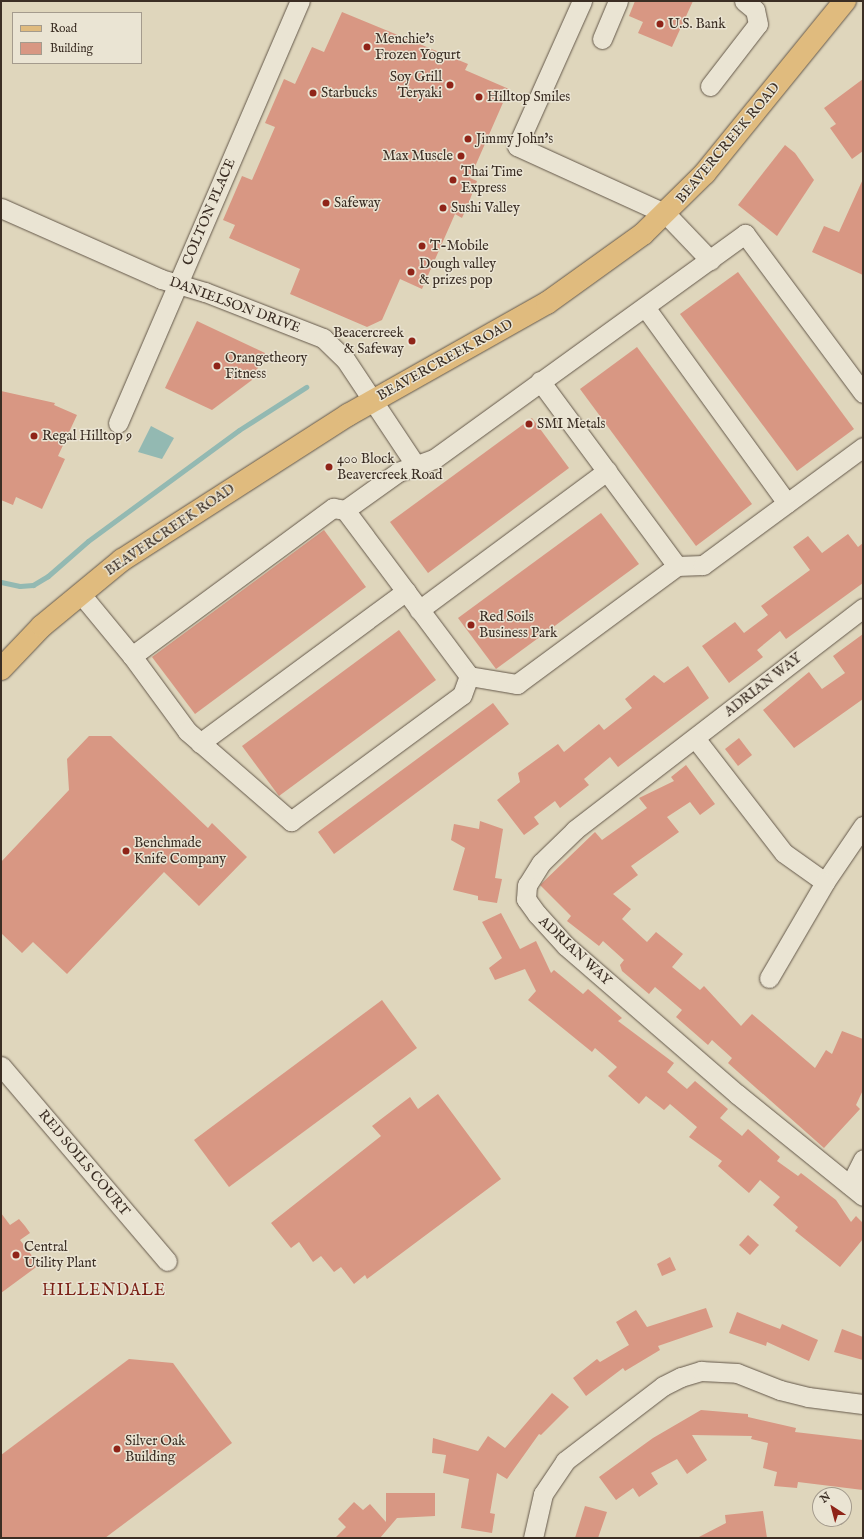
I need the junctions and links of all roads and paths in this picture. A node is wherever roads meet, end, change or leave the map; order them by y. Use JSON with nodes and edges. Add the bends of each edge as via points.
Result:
{"nodes":[{"id":1,"x":300,"y":1,"type":"edge"},
{"id":2,"x":582,"y":1,"type":"edge"},
{"id":3,"x":618,"y":1,"type":"edge"},
{"id":4,"x":744,"y":1,"type":"edge"},
{"id":5,"x":845,"y":1,"type":"edge"},
{"id":6,"x":856,"y":1,"type":"edge"},
{"id":7,"x":863,"y":4,"type":"edge"},
{"id":8,"x":602,"y":39,"type":"dead end"},
{"id":9,"x":710,"y":86,"type":"dead end"},
{"id":10,"x":1,"y":208,"type":"edge"},
{"id":11,"x":666,"y":214,"type":"junction"},
{"id":12,"x":710,"y":260,"type":"junction"},
{"id":13,"x":178,"y":284,"type":"junction"},
{"id":14,"x":645,"y":307,"type":"junction"},
{"id":15,"x":540,"y":381,"type":"junction"},
{"id":16,"x":863,"y":393,"type":"edge"},
{"id":17,"x":374,"y":400,"type":"junction"},
{"id":18,"x":118,"y":423,"type":"dead end"},
{"id":19,"x":863,"y":447,"type":"edge"},
{"id":20,"x":416,"y":466,"type":"junction"},
{"id":21,"x":607,"y":471,"type":"junction"},
{"id":22,"x":787,"y":503,"type":"junction"},
{"id":23,"x":345,"y":510,"type":"junction"},
{"id":24,"x":677,"y":566,"type":"junction"},
{"id":25,"x":406,"y":591,"type":"junction"},
{"id":26,"x":80,"y":593,"type":"junction"},
{"id":27,"x":863,"y":608,"type":"edge"},
{"id":28,"x":419,"y":610,"type":"junction"},
{"id":29,"x":132,"y":656,"type":"junction"},
{"id":30,"x":1,"y":669,"type":"edge"},
{"id":31,"x":469,"y":676,"type":"junction"},
{"id":32,"x":695,"y":738,"type":"junction"},
{"id":33,"x":200,"y":743,"type":"junction"},
{"id":34,"x":863,"y":826,"type":"edge"},
{"id":35,"x":825,"y":882,"type":"junction"},
{"id":36,"x":769,"y":978,"type":"dead end"},
{"id":37,"x":1,"y":1066,"type":"edge"},
{"id":38,"x":863,"y":1158,"type":"edge"},
{"id":39,"x":857,"y":1191,"type":"edge"},
{"id":40,"x":167,"y":1261,"type":"dead end"},
{"id":41,"x":863,"y":1404,"type":"edge"},
{"id":42,"x":533,"y":1538,"type":"edge"}],
"edges":[{"from":1,"to":13,"type":"street","name":"COLTON PLACE"},
{"from":2,"to":11,"type":"street","via":[[517,146]]},
{"from":3,"to":8,"type":"street"},
{"from":4,"to":9,"type":"street","via":[[755,10],[758,24]]},
{"from":5,"to":11,"type":"main road","name":"BEAVERCREEK ROAD","via":[[705,173]]},
{"from":6,"to":7,"type":"main road"},
{"from":10,"to":13,"type":"street","name":"DANIELSON DRIVE"},
{"from":11,"to":12,"type":"street"},
{"from":11,"to":17,"type":"main road","name":"BEAVERCREEK ROAD","via":[[615,256],[547,303]]},
{"from":12,"to":14,"type":"street"},
{"from":12,"to":16,"type":"street","via":[[745,234]]},
{"from":13,"to":17,"type":"street","name":"DANIELSON DRIVE","via":[[323,338],[345,359]]},
{"from":13,"to":18,"type":"street","name":"COLTON PLACE"},
{"from":14,"to":15,"type":"street"},
{"from":14,"to":22,"type":"street"},
{"from":15,"to":20,"type":"street","via":[[434,459]]},
{"from":15,"to":21,"type":"street"},
{"from":17,"to":20,"type":"street","name":"DANIELSON DRIVE"},
{"from":17,"to":26,"type":"main road","name":"BEAVERCREEK ROAD","via":[[172,526]]},
{"from":19,"to":22,"type":"street"},
{"from":20,"to":23,"type":"street","via":[[398,472]]},
{"from":21,"to":24,"type":"street"},
{"from":21,"to":28,"type":"street"},
{"from":22,"to":24,"type":"street","via":[[703,565]]},
{"from":23,"to":25,"type":"street"},
{"from":23,"to":29,"type":"street","via":[[333,508]]},
{"from":24,"to":31,"type":"street","via":[[517,684]]},
{"from":25,"to":28,"type":"street"},
{"from":25,"to":33,"type":"street"},
{"from":26,"to":29,"type":"street"},
{"from":26,"to":30,"type":"main road","name":"BEAVERCREEK ROAD"},
{"from":27,"to":32,"type":"street","name":"ADRIAN WAY"},
{"from":28,"to":31,"type":"street"},
{"from":29,"to":33,"type":"street","via":[[187,731]]},
{"from":31,"to":33,"type":"street","via":[[462,695],[291,821]]},
{"from":32,"to":35,"type":"street","via":[[784,853]]},
{"from":32,"to":39,"type":"street","name":"ADRIAN WAY","via":[[575,830],[541,863],[527,884],[526,899],[578,956],[736,1094]]},
{"from":34,"to":35,"type":"street"},
{"from":35,"to":36,"type":"street"},
{"from":37,"to":40,"type":"street","name":"RED SOILS COURT"},
{"from":38,"to":39,"type":"street"},
{"from":41,"to":42,"type":"street","via":[[808,1398],[737,1373],[700,1371],[681,1377],[663,1386],[565,1460],[543,1494]]}]}
